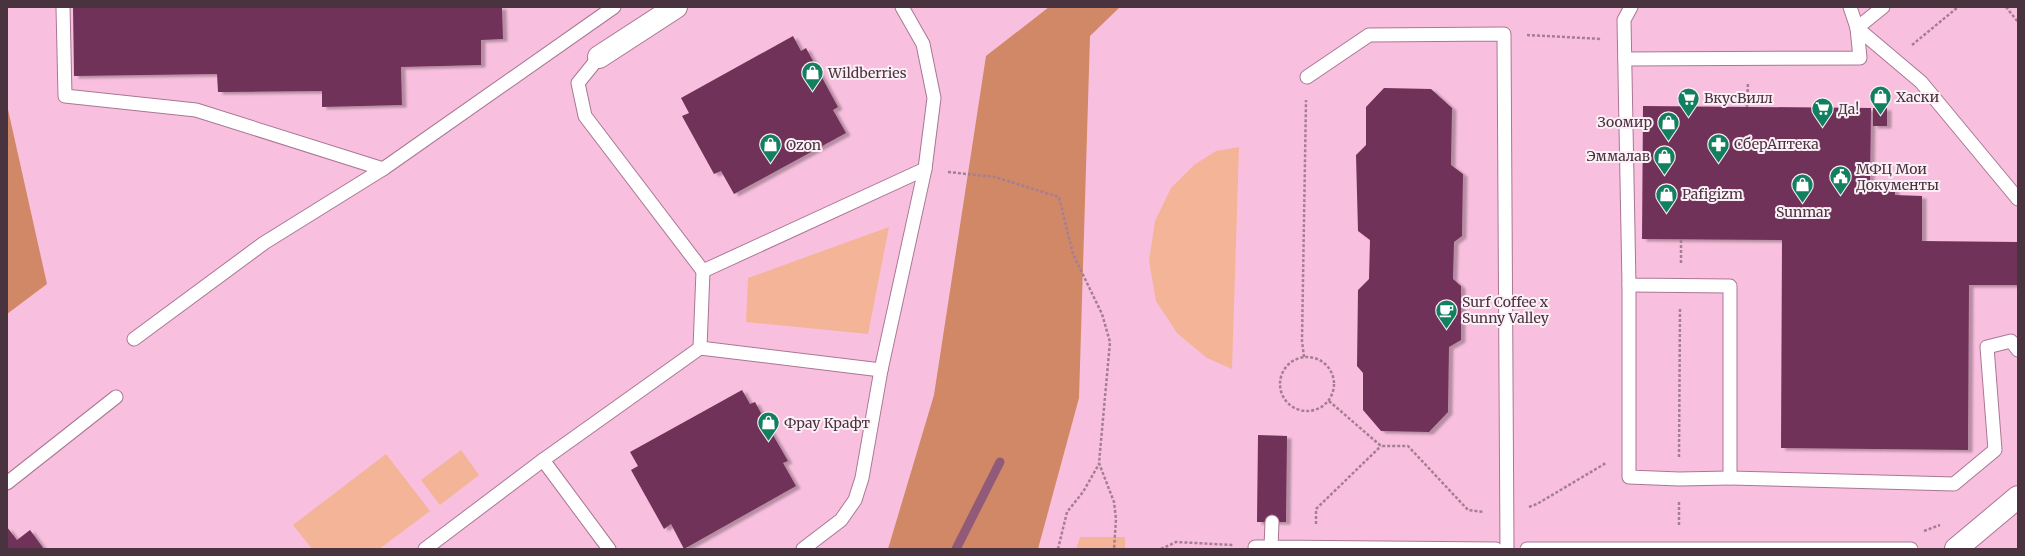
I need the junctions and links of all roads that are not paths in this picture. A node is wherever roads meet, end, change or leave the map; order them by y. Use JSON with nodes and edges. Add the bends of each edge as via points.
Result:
{"nodes":[{"id":1,"x":63,"y":7,"type":"edge"},
{"id":2,"x":614,"y":7,"type":"edge"},
{"id":3,"x":676,"y":7,"type":"edge"},
{"id":4,"x":902,"y":7,"type":"edge"},
{"id":5,"x":1631,"y":7,"type":"edge"},
{"id":6,"x":1850,"y":7,"type":"edge"},
{"id":7,"x":1883,"y":7,"type":"edge"},
{"id":8,"x":1857,"y":28,"type":"junction"},
{"id":9,"x":599,"y":57,"type":"joint"},
{"id":10,"x":1625,"y":59,"type":"junction"},
{"id":11,"x":1307,"y":77,"type":"road end"},
{"id":12,"x":383,"y":169,"type":"junction"},
{"id":13,"x":925,"y":169,"type":"junction"},
{"id":14,"x":2018,"y":199,"type":"edge"},
{"id":15,"x":703,"y":271,"type":"junction"},
{"id":16,"x":1629,"y":285,"type":"junction"},
{"id":17,"x":134,"y":339,"type":"dead end"},
{"id":18,"x":700,"y":348,"type":"junction"},
{"id":19,"x":2018,"y":350,"type":"edge"},
{"id":20,"x":881,"y":370,"type":"junction"},
{"id":21,"x":116,"y":397,"type":"dead end"},
{"id":22,"x":543,"y":460,"type":"junction"},
{"id":23,"x":1730,"y":478,"type":"junction"},
{"id":24,"x":7,"y":483,"type":"edge"},
{"id":25,"x":2018,"y":497,"type":"edge"},
{"id":26,"x":1272,"y":522,"type":"dead end"},
{"id":27,"x":1255,"y":547,"type":"dead end"},
{"id":28,"x":1271,"y":547,"type":"junction"},
{"id":29,"x":1680,"y":548,"type":"edge"},
{"id":30,"x":425,"y":549,"type":"edge"},
{"id":31,"x":609,"y":549,"type":"edge"},
{"id":32,"x":803,"y":549,"type":"edge"},
{"id":33,"x":1496,"y":549,"type":"edge"},
{"id":34,"x":1507,"y":549,"type":"edge"},
{"id":35,"x":1527,"y":549,"type":"edge"},
{"id":36,"x":1911,"y":549,"type":"edge"},
{"id":37,"x":1956,"y":549,"type":"edge"}],
"edges":[{"from":1,"to":12,"type":"lane","via":[[65,96],[196,110]]},
{"from":2,"to":12,"type":"lane"},
{"from":3,"to":9,"type":"street"},
{"from":4,"to":13,"type":"lane","via":[[923,44],[934,98]]},
{"from":5,"to":10,"type":"lane","via":[[1624,20]]},
{"from":6,"to":8,"type":"lane"},
{"from":7,"to":8,"type":"lane"},
{"from":8,"to":10,"type":"lane","via":[[1860,58]]},
{"from":8,"to":14,"type":"lane","via":[[1921,82]]},
{"from":9,"to":15,"type":"lane","via":[[578,83],[585,116]]},
{"from":10,"to":16,"type":"lane"},
{"from":11,"to":34,"type":"lane","via":[[1369,35],[1504,34]]},
{"from":12,"to":17,"type":"lane","via":[[264,243]]},
{"from":13,"to":15,"type":"lane"},
{"from":13,"to":20,"type":"lane"},
{"from":15,"to":18,"type":"lane"},
{"from":16,"to":23,"type":"lane","via":[[1730,286]]},
{"from":16,"to":23,"type":"lane","via":[[1629,477]]},
{"from":18,"to":20,"type":"lane"},
{"from":18,"to":22,"type":"lane"},
{"from":19,"to":23,"type":"lane","via":[[2011,341],[1987,347],[1995,450],[1954,484]]},
{"from":20,"to":32,"type":"lane","via":[[862,478],[855,500],[841,520]]},
{"from":21,"to":24,"type":"lane"},
{"from":22,"to":30,"type":"lane"},
{"from":22,"to":31,"type":"lane"},
{"from":25,"to":37,"type":"street"},
{"from":26,"to":28,"type":"lane"},
{"from":27,"to":28,"type":"lane"},
{"from":28,"to":33,"type":"lane"},
{"from":29,"to":35,"type":"lane"},
{"from":29,"to":36,"type":"lane"}]}
